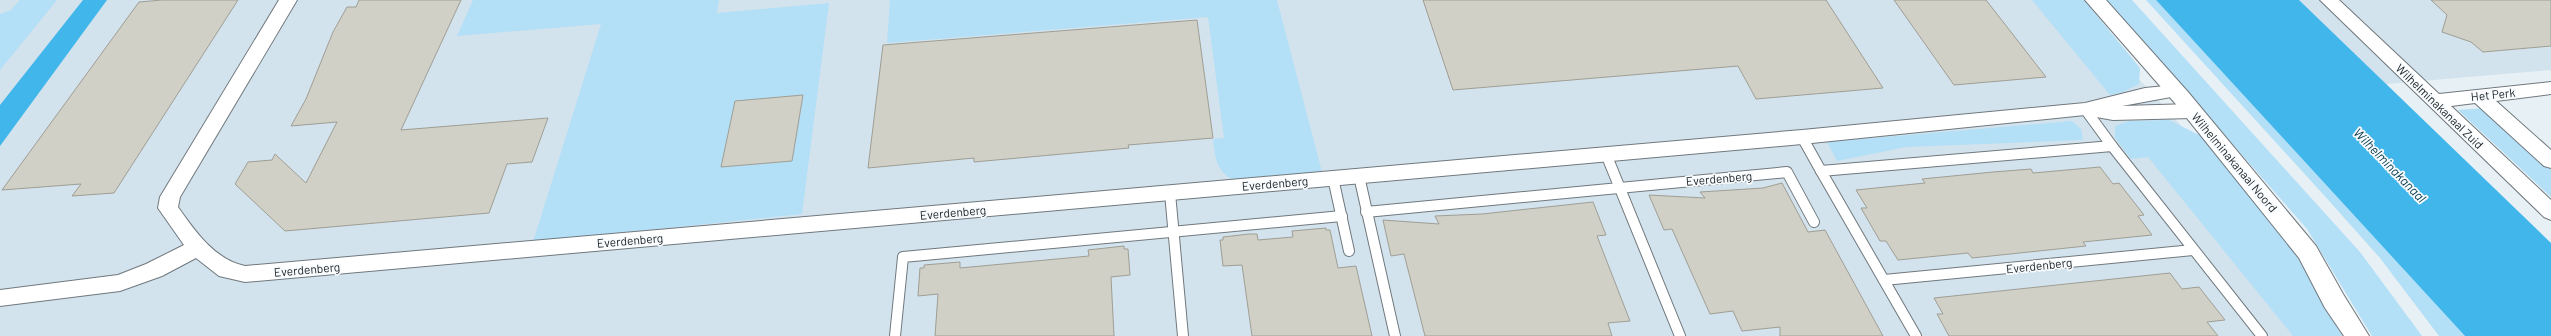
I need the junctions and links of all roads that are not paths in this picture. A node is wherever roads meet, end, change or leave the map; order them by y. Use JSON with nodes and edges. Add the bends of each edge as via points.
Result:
{"nodes":[{"id":1,"x":288,"y":0,"type":"edge"},
{"id":2,"x":2095,"y":0,"type":"edge"},
{"id":3,"x":2329,"y":0,"type":"edge"},
{"id":4,"x":2551,"y":88,"type":"edge"},
{"id":5,"x":2175,"y":91,"type":"junction"},
{"id":6,"x":2478,"y":95,"type":"junction"},
{"id":7,"x":2435,"y":100,"type":"junction"},
{"id":8,"x":2085,"y":109,"type":"junction"},
{"id":9,"x":2192,"y":111,"type":"junction"},
{"id":10,"x":1802,"y":137,"type":"junction"},
{"id":11,"x":2112,"y":146,"type":"junction"},
{"id":12,"x":1606,"y":154,"type":"junction"},
{"id":13,"x":2551,"y":160,"type":"edge"},
{"id":14,"x":1821,"y":172,"type":"junction"},
{"id":15,"x":1359,"y":176,"type":"junction"},
{"id":16,"x":1333,"y":178,"type":"junction"},
{"id":17,"x":1619,"y":188,"type":"junction"},
{"id":18,"x":1170,"y":193,"type":"junction"},
{"id":19,"x":1366,"y":212,"type":"junction"},
{"id":20,"x":2551,"y":212,"type":"edge"},
{"id":21,"x":1342,"y":216,"type":"junction"},
{"id":22,"x":1814,"y":222,"type":"dead end"},
{"id":23,"x":1174,"y":233,"type":"junction"},
{"id":24,"x":199,"y":247,"type":"junction"},
{"id":25,"x":2193,"y":250,"type":"junction"},
{"id":26,"x":1350,"y":252,"type":"dead end"},
{"id":27,"x":1884,"y":280,"type":"junction"},
{"id":28,"x":0,"y":298,"type":"edge"},
{"id":29,"x":895,"y":336,"type":"edge"},
{"id":30,"x":1184,"y":336,"type":"edge"},
{"id":31,"x":1395,"y":336,"type":"edge"},
{"id":32,"x":1680,"y":336,"type":"edge"},
{"id":33,"x":1916,"y":336,"type":"edge"},
{"id":34,"x":2262,"y":336,"type":"edge"},
{"id":35,"x":2357,"y":336,"type":"edge"}],
"edges":[{"from":1,"to":24,"type":"street","name":"Everdenberg","via":[[170,197],[168,208]]},
{"from":2,"to":5,"type":"street","name":"Wilhelminakanaal Noord"},
{"from":3,"to":7,"type":"street","name":"Wilhelminakanaal Zuid"},
{"from":4,"to":6,"type":"street","name":"Het Perk"},
{"from":5,"to":8,"type":"street","name":"Everdenberg","via":[[2145,94]]},
{"from":5,"to":9,"type":"street","name":"Wilhelminakanaal Noord"},
{"from":6,"to":7,"type":"street","name":"Het Perk"},
{"from":6,"to":13,"type":"street"},
{"from":7,"to":20,"type":"street","name":"Wilhelminakanaal Zuid"},
{"from":8,"to":9,"type":"street","name":"Everdenberg","via":[[2113,113]]},
{"from":8,"to":10,"type":"street","name":"Everdenberg"},
{"from":8,"to":11,"type":"lane"},
{"from":9,"to":35,"type":"street","name":"Wilhelminakanaal Noord","via":[[2308,252],[2334,301]]},
{"from":10,"to":12,"type":"street","name":"Everdenberg"},
{"from":10,"to":14,"type":"lane"},
{"from":11,"to":14,"type":"lane"},
{"from":11,"to":25,"type":"lane"},
{"from":12,"to":15,"type":"street","name":"Everdenberg"},
{"from":12,"to":17,"type":"lane"},
{"from":14,"to":27,"type":"lane"},
{"from":15,"to":16,"type":"street","name":"Everdenberg"},
{"from":15,"to":19,"type":"lane"},
{"from":16,"to":18,"type":"street","name":"Everdenberg"},
{"from":16,"to":21,"type":"lane"},
{"from":17,"to":19,"type":"lane","name":"Everdenberg"},
{"from":17,"to":22,"type":"lane","name":"Everdenberg","via":[[1787,172]]},
{"from":17,"to":32,"type":"lane"},
{"from":18,"to":23,"type":"lane"},
{"from":18,"to":24,"type":"street","name":"Everdenberg","via":[[246,274],[227,270]]},
{"from":19,"to":31,"type":"lane"},
{"from":21,"to":23,"type":"lane"},
{"from":21,"to":26,"type":"lane"},
{"from":23,"to":29,"type":"lane","via":[[902,257]]},
{"from":23,"to":30,"type":"lane"},
{"from":24,"to":28,"type":"street","via":[[154,270],[120,283]]},
{"from":25,"to":27,"type":"lane","name":"Everdenberg"},
{"from":25,"to":34,"type":"lane"},
{"from":27,"to":33,"type":"lane"}]}
